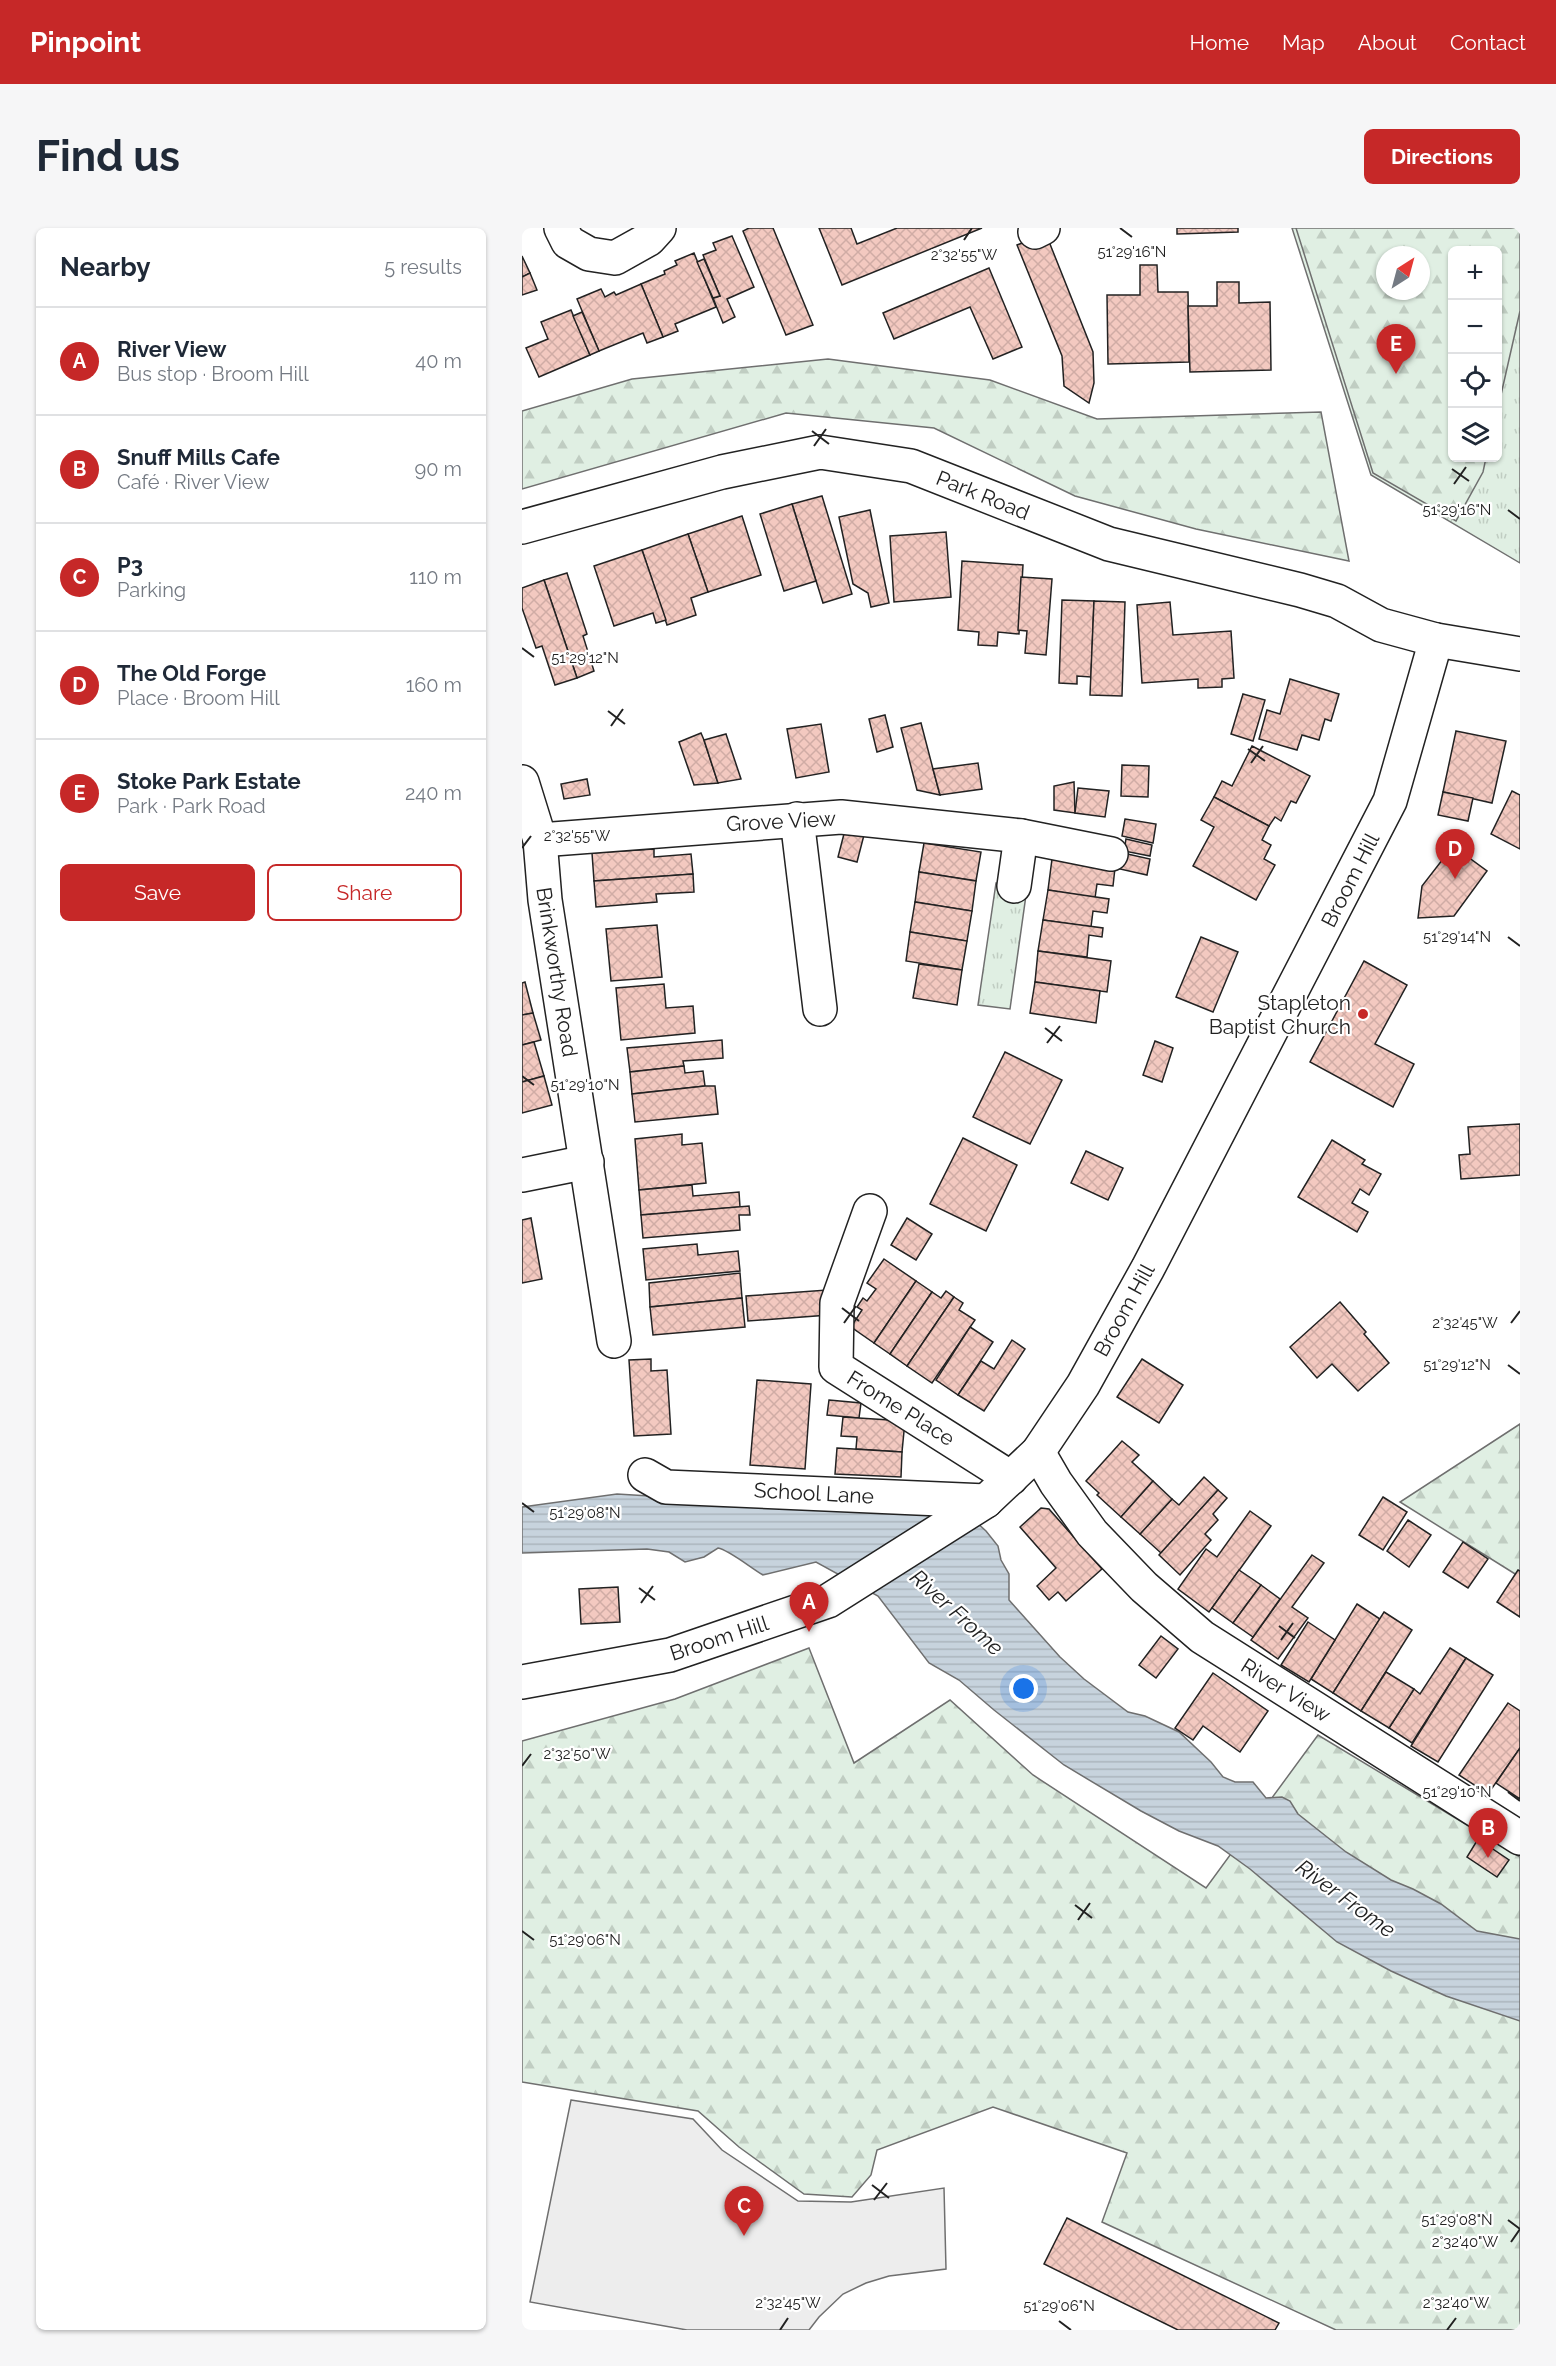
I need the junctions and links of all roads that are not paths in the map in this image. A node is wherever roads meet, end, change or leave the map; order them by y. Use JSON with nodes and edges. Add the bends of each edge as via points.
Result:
{"nodes":[{"id":1,"x":561,"y":228,"type":"edge"},
{"id":2,"x":659,"y":228,"type":"edge"},
{"id":3,"x":522,"y":527,"type":"edge"},
{"id":4,"x":1436,"y":640,"type":"junction"},
{"id":5,"x":1520,"y":654,"type":"edge"},
{"id":6,"x":522,"y":782,"type":"edge"},
{"id":7,"x":797,"y":819,"type":"junction"},
{"id":8,"x":1022,"y":836,"type":"junction"},
{"id":9,"x":540,"y":840,"type":"junction"},
{"id":10,"x":1111,"y":854,"type":"dead end"},
{"id":11,"x":1014,"y":886,"type":"dead end"},
{"id":12,"x":534,"y":902,"type":"edge"},
{"id":13,"x":820,"y":1009,"type":"dead end"},
{"id":14,"x":587,"y":1162,"type":"junction"},
{"id":15,"x":522,"y":1175,"type":"edge"},
{"id":16,"x":870,"y":1211,"type":"dead end"},
{"id":17,"x":614,"y":1341,"type":"dead end"},
{"id":18,"x":1038,"y":1452,"type":"junction"},
{"id":19,"x":645,"y":1476,"type":"dead end"},
{"id":20,"x":1011,"y":1478,"type":"junction"},
{"id":21,"x":976,"y":1507,"type":"junction"},
{"id":22,"x":522,"y":1682,"type":"edge"},
{"id":23,"x":1520,"y":1838,"type":"edge"}],
"edges":[{"from":1,"to":2,"type":"street","via":[[568,242],[589,254],[615,258],[649,239]]},
{"from":3,"to":4,"type":"street","name":"Park Road","via":[[722,472],[820,452],[911,466],[1109,544],[1337,601],[1381,625]]},
{"from":4,"to":5,"type":"street","name":"Park Road"},
{"from":4,"to":18,"type":"street","name":"Broom Hill","via":[[1390,801],[1148,1268],[1083,1385]]},
{"from":6,"to":9,"type":"street","name":"Brinkworthy Road"},
{"from":7,"to":8,"type":"street","name":"Grove View","via":[[841,817]]},
{"from":7,"to":9,"type":"street","name":"Grove View"},
{"from":7,"to":13,"type":"street"},
{"from":8,"to":10,"type":"street","name":"Grove View"},
{"from":8,"to":11,"type":"street"},
{"from":9,"to":12,"type":"street","name":"Brinkworthy Road"},
{"from":12,"to":14,"type":"street","name":"Brinkworthy Road"},
{"from":14,"to":15,"type":"street"},
{"from":14,"to":17,"type":"street","name":"Brinkworthy Road"},
{"from":16,"to":20,"type":"street","name":"Frome Place","via":[[837,1303],[836,1367]]},
{"from":18,"to":20,"type":"street","name":"Broom Hill"},
{"from":18,"to":23,"type":"street","name":"River View","via":[[1092,1533],[1144,1587],[1202,1637]]},
{"from":19,"to":21,"type":"street","name":"School Lane","via":[[666,1487]]},
{"from":20,"to":21,"type":"street","name":"Broom Hill"},
{"from":21,"to":22,"type":"street","name":"Broom Hill","via":[[828,1601],[670,1655]]}]}
